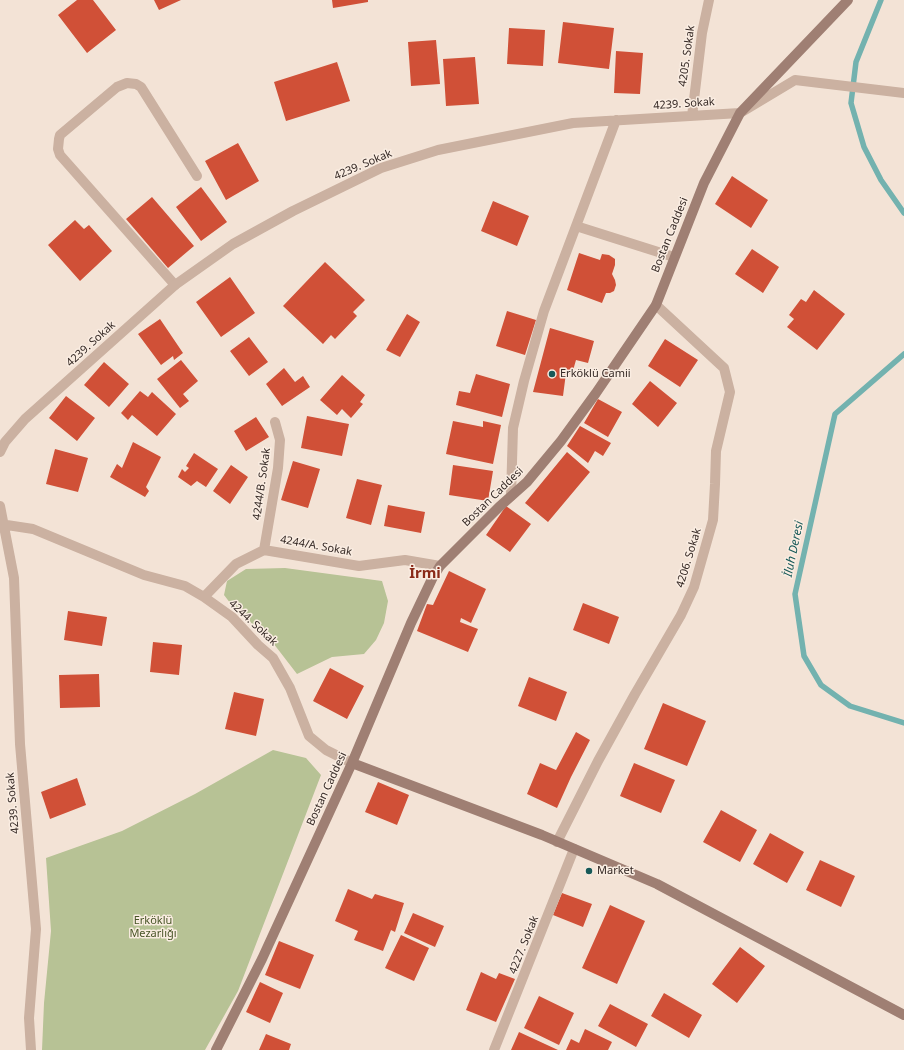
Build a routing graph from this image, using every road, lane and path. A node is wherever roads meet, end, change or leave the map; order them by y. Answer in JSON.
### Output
{"nodes":[{"id":1,"x":709,"y":0,"type":"edge"},
{"id":2,"x":848,"y":0,"type":"edge"},
{"id":3,"x":904,"y":93,"type":"edge"},
{"id":4,"x":740,"y":112,"type":"junction"},
{"id":5,"x":692,"y":116,"type":"junction"},
{"id":6,"x":616,"y":120,"type":"junction"},
{"id":7,"x":197,"y":176,"type":"dead end"},
{"id":8,"x":576,"y":226,"type":"junction"},
{"id":9,"x":674,"y":257,"type":"junction"},
{"id":10,"x":175,"y":285,"type":"junction"},
{"id":11,"x":656,"y":305,"type":"junction"},
{"id":12,"x":275,"y":422,"type":"dead end"},
{"id":13,"x":0,"y":452,"type":"edge"},
{"id":14,"x":512,"y":496,"type":"junction"},
{"id":15,"x":0,"y":506,"type":"edge"},
{"id":16,"x":2,"y":524,"type":"edge"},
{"id":17,"x":264,"y":550,"type":"junction"},
{"id":18,"x":440,"y":566,"type":"junction"},
{"id":19,"x":204,"y":597,"type":"junction"},
{"id":20,"x":352,"y":763,"type":"junction"},
{"id":21,"x":558,"y":842,"type":"junction"},
{"id":22,"x":574,"y":849,"type":"junction"},
{"id":23,"x":904,"y":1015,"type":"edge"},
{"id":24,"x":31,"y":1050,"type":"edge"},
{"id":25,"x":216,"y":1050,"type":"edge"},
{"id":26,"x":494,"y":1050,"type":"edge"}],
"edges":[{"from":1,"to":5,"type":"street","name":"4205. Sokak"},
{"from":2,"to":4,"type":"street","name":"Bostan Caddesi"},
{"from":3,"to":4,"type":"street","name":"4239. Sokak"},
{"from":4,"to":5,"type":"street","name":"4239. Sokak"},
{"from":4,"to":9,"type":"street","name":"Bostan Caddesi"},
{"from":5,"to":6,"type":"street","name":"4239. Sokak"},
{"from":6,"to":8,"type":"street"},
{"from":6,"to":10,"type":"street","name":"4239. Sokak"},
{"from":7,"to":10,"type":"street"},
{"from":8,"to":9,"type":"street"},
{"from":8,"to":14,"type":"street"},
{"from":9,"to":11,"type":"street","name":"Bostan Caddesi"},
{"from":10,"to":13,"type":"street","name":"4239. Sokak"},
{"from":11,"to":14,"type":"street","name":"Bostan Caddesi"},
{"from":11,"to":21,"type":"street","name":"4206. Sokak"},
{"from":12,"to":17,"type":"street","name":"4244/B. Sokak"},
{"from":14,"to":18,"type":"street","name":"Bostan Caddesi"},
{"from":15,"to":16,"type":"street","name":"4239. Sokak"},
{"from":16,"to":19,"type":"street","name":"4244. Sokak"},
{"from":16,"to":24,"type":"street","name":"4239. Sokak"},
{"from":17,"to":18,"type":"street","name":"4244/A. Sokak"},
{"from":17,"to":19,"type":"street","name":"4244/A. Sokak"},
{"from":18,"to":20,"type":"street","name":"Bostan Caddesi"},
{"from":19,"to":20,"type":"street","name":"4244. Sokak"},
{"from":20,"to":21,"type":"street"},
{"from":20,"to":25,"type":"street","name":"Bostan Caddesi"},
{"from":21,"to":22,"type":"street"},
{"from":22,"to":23,"type":"street"},
{"from":22,"to":26,"type":"street","name":"4227. Sokak"}]}
